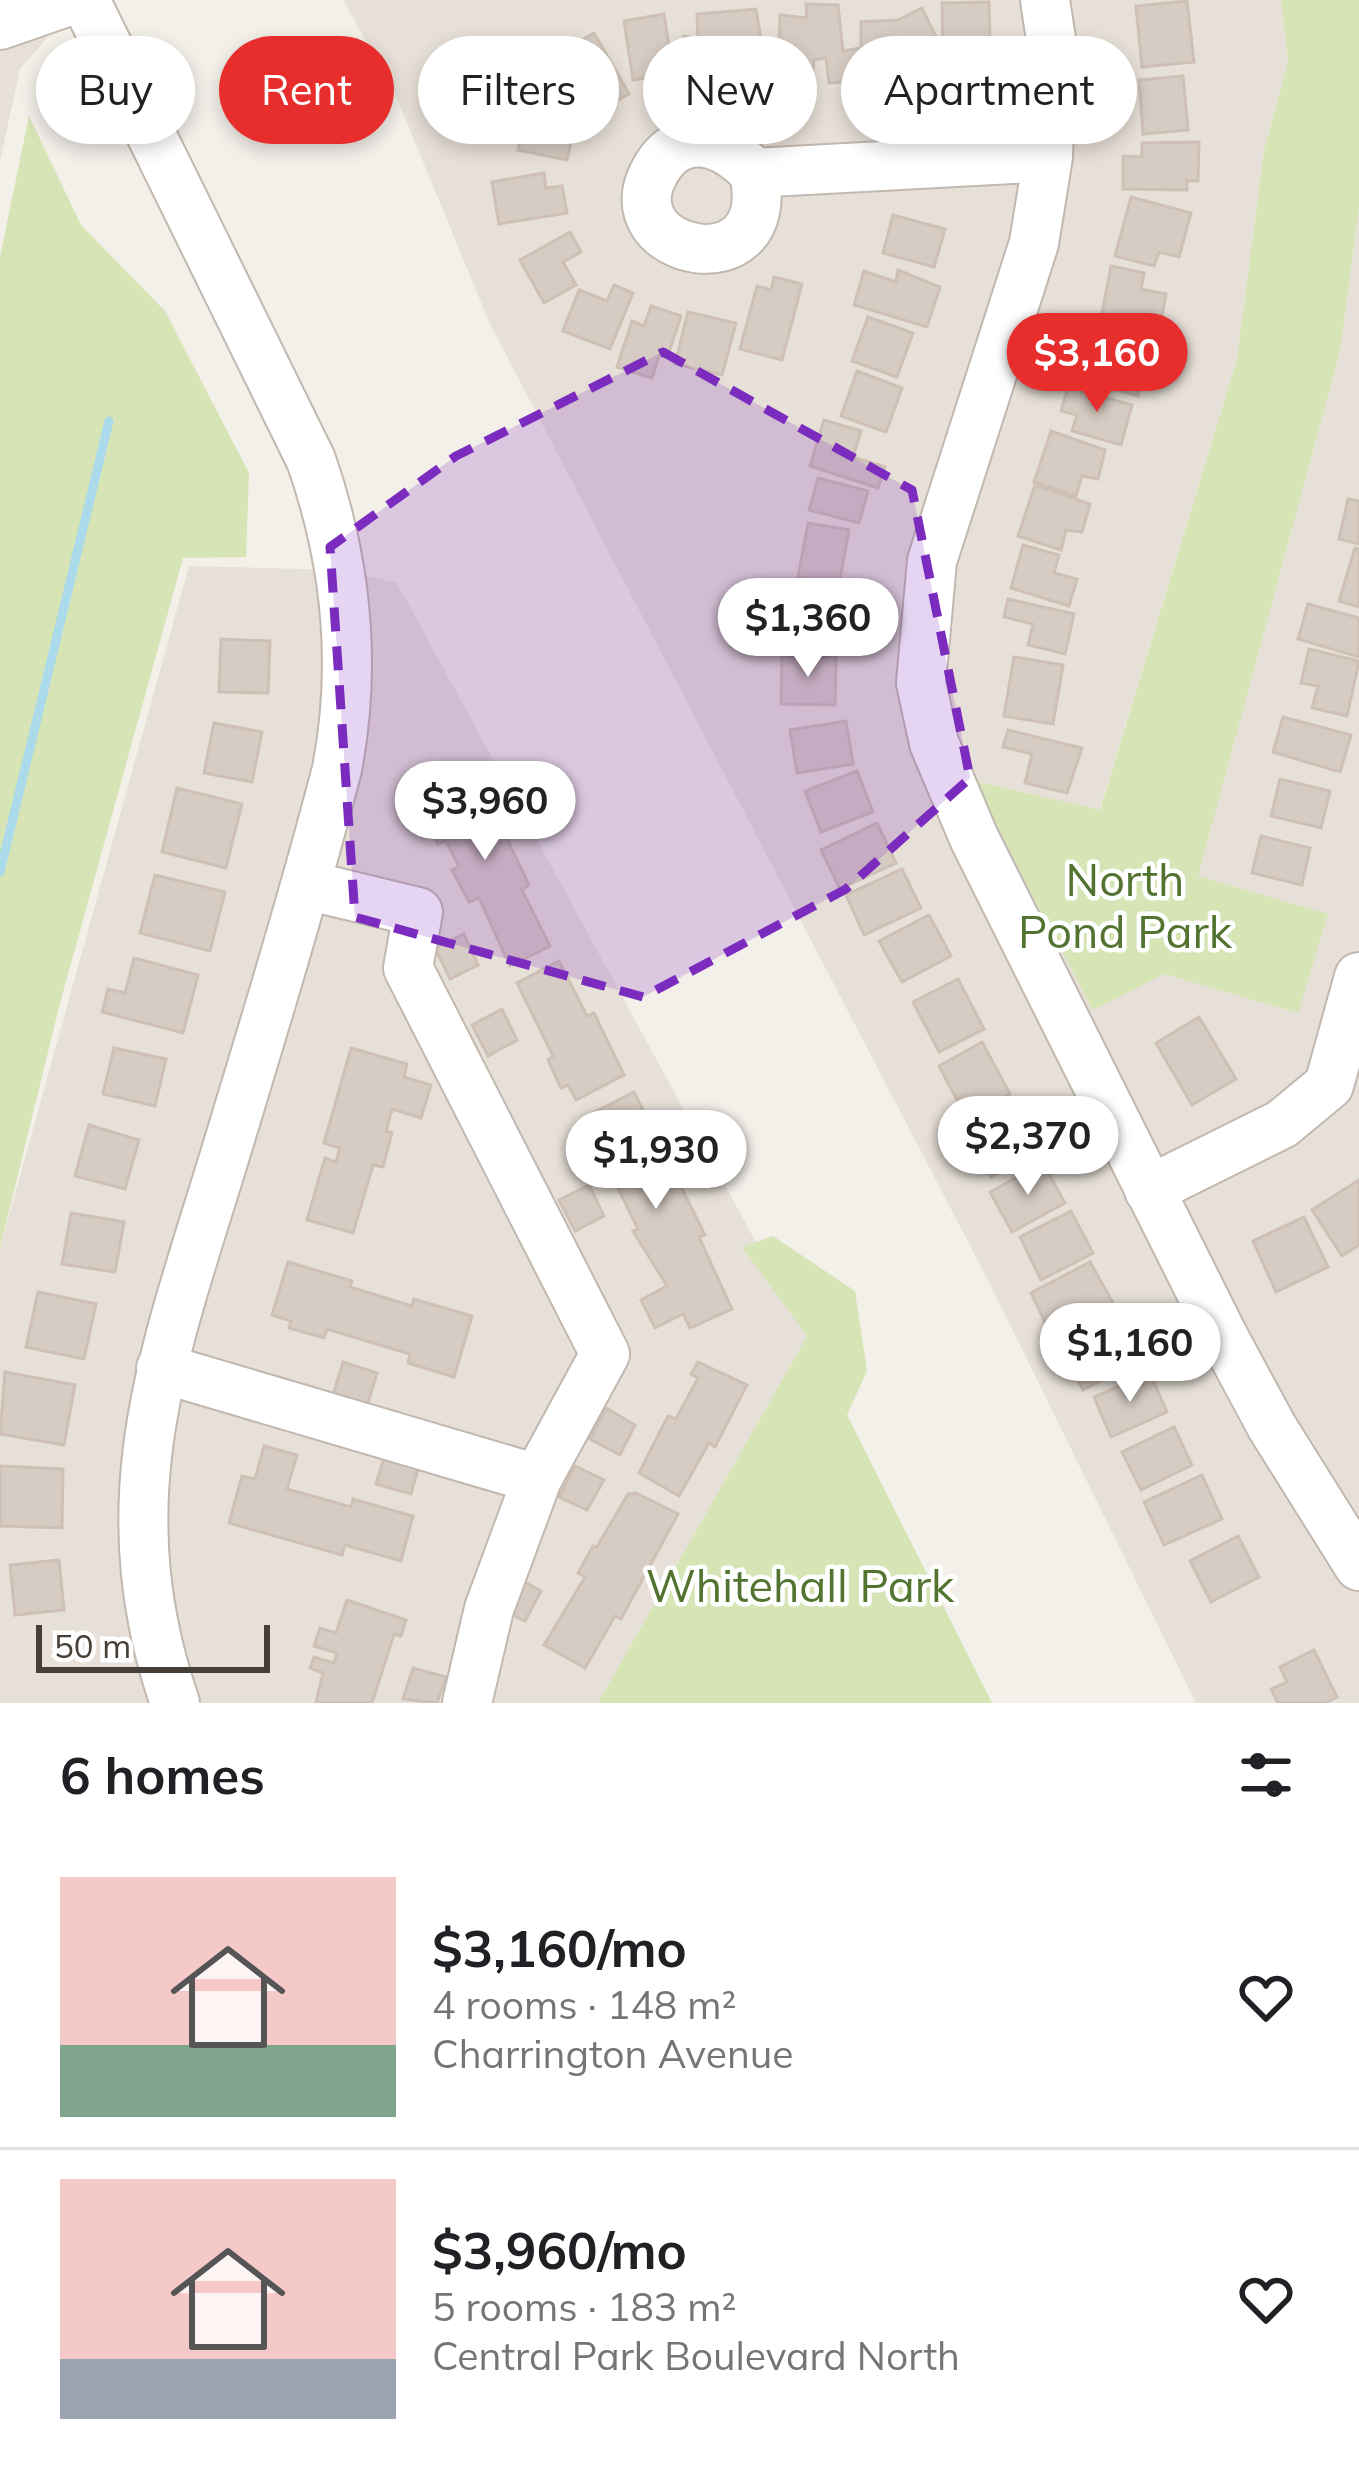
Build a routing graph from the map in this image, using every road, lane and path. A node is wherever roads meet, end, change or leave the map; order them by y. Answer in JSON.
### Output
{"nodes":[{"id":1,"x":72,"y":0,"type":"edge"},
{"id":2,"x":85,"y":0,"type":"edge"},
{"id":3,"x":1045,"y":0,"type":"edge"},
{"id":4,"x":0,"y":25,"type":"edge"},
{"id":5,"x":1048,"y":157,"type":"junction"},
{"id":6,"x":754,"y":173,"type":"dead end"},
{"id":7,"x":306,"y":885,"type":"junction"},
{"id":8,"x":1359,"y":976,"type":"edge"},
{"id":9,"x":1149,"y":1190,"type":"junction"},
{"id":10,"x":161,"y":1368,"type":"junction"},
{"id":11,"x":537,"y":1479,"type":"junction"},
{"id":12,"x":1359,"y":1565,"type":"edge"},
{"id":13,"x":176,"y":1703,"type":"edge"},
{"id":14,"x":467,"y":1703,"type":"edge"}],
"edges":[{"from":1,"to":4,"type":"street"},
{"from":2,"to":7,"type":"street"},
{"from":3,"to":5,"type":"street"},
{"from":5,"to":6,"type":"street"},
{"from":5,"to":9,"type":"street"},
{"from":7,"to":10,"type":"street"},
{"from":7,"to":11,"type":"street"},
{"from":8,"to":9,"type":"street"},
{"from":9,"to":12,"type":"street"},
{"from":10,"to":11,"type":"street"},
{"from":10,"to":13,"type":"street"},
{"from":11,"to":14,"type":"street"}]}
